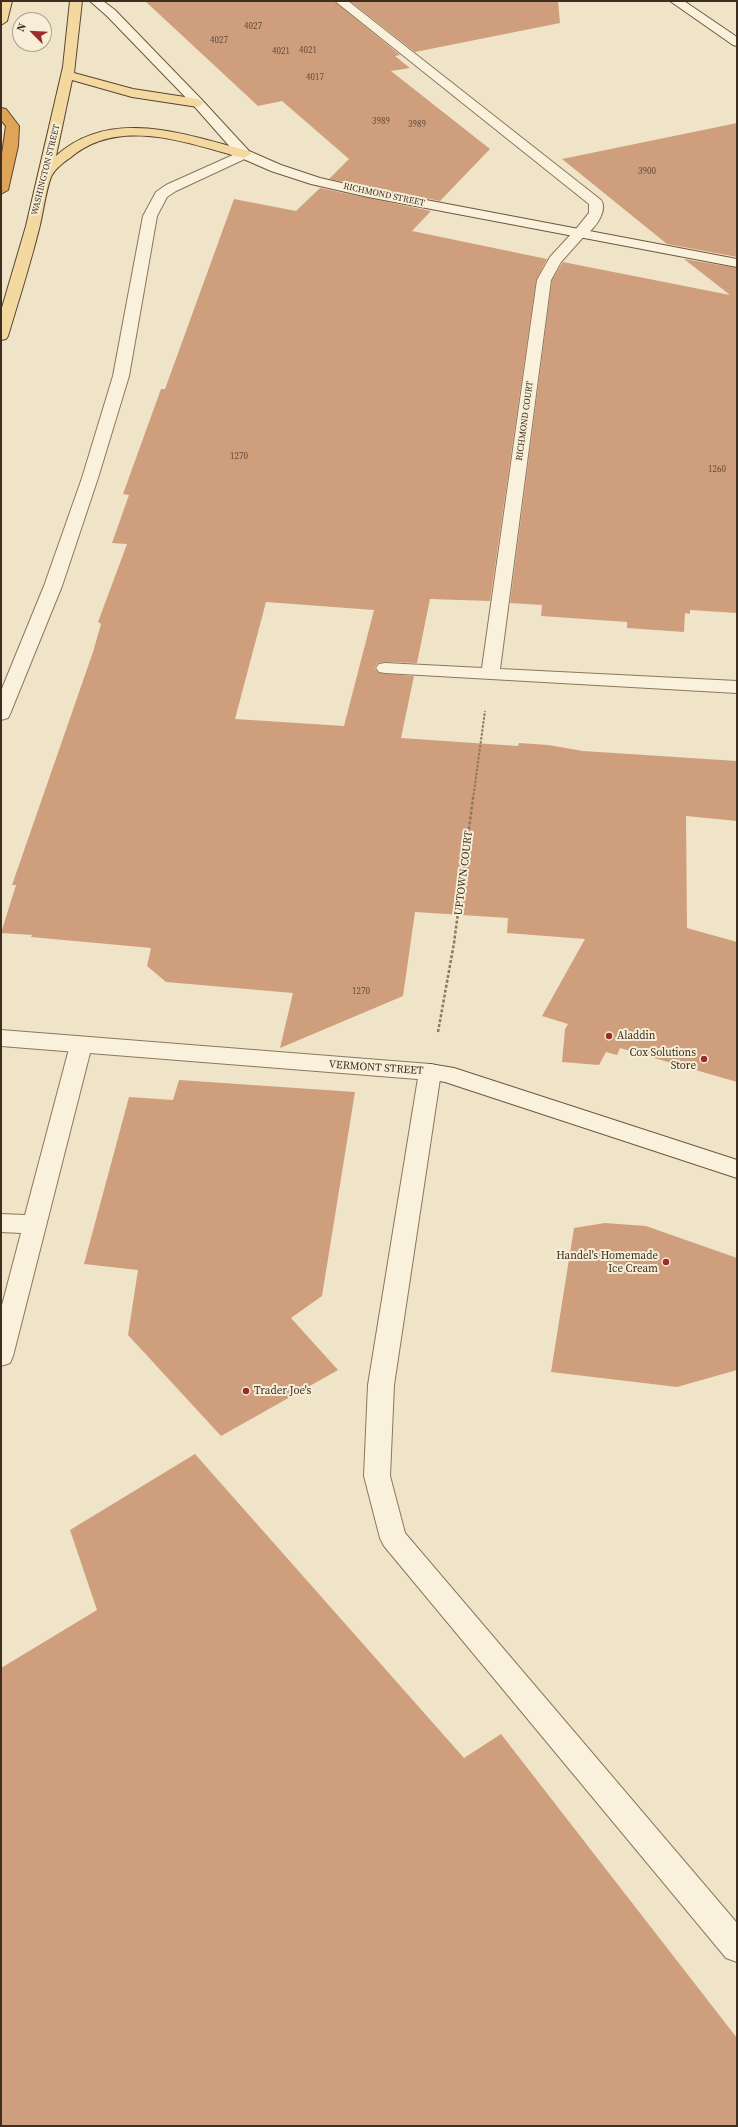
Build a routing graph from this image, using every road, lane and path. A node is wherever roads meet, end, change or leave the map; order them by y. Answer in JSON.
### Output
{"nodes":[{"id":1,"x":6,"y":1,"type":"edge"},
{"id":2,"x":76,"y":1,"type":"edge"},
{"id":3,"x":96,"y":1,"type":"edge"},
{"id":4,"x":341,"y":1,"type":"edge"},
{"id":5,"x":676,"y":1,"type":"edge"},
{"id":6,"x":1,"y":21,"type":"edge"},
{"id":7,"x":737,"y":42,"type":"edge"},
{"id":8,"x":67,"y":75,"type":"junction"},
{"id":9,"x":198,"y":103,"type":"junction"},
{"id":10,"x":1,"y":112,"type":"edge"},
{"id":11,"x":244,"y":154,"type":"junction"},
{"id":12,"x":45,"y":174,"type":"junction"},
{"id":13,"x":1,"y":190,"type":"edge"},
{"id":14,"x":579,"y":234,"type":"junction"},
{"id":15,"x":737,"y":263,"type":"edge"},
{"id":16,"x":1,"y":336,"type":"edge"},
{"id":17,"x":385,"y":668,"type":"dead end"},
{"id":18,"x":490,"y":673,"type":"junction"},
{"id":19,"x":737,"y":687,"type":"edge"},
{"id":20,"x":1,"y":714,"type":"edge"},
{"id":21,"x":1,"y":1038,"type":"edge"},
{"id":22,"x":81,"y":1045,"type":"junction"},
{"id":23,"x":430,"y":1072,"type":"junction"},
{"id":24,"x":737,"y":1169,"type":"edge"},
{"id":25,"x":1,"y":1223,"type":"edge"},
{"id":26,"x":34,"y":1225,"type":"junction"},
{"id":27,"x":1,"y":1356,"type":"edge"},
{"id":28,"x":737,"y":1947,"type":"edge"}],
"edges":[{"from":1,"to":6,"type":"main road"},
{"from":2,"to":8,"type":"main road","name":"WASHINGTON STREET"},
{"from":3,"to":9,"type":"street","name":"RICHMOND STREET"},
{"from":4,"to":14,"type":"street","name":"RICHMOND COURT"},
{"from":5,"to":7,"type":"street"},
{"from":8,"to":9,"type":"main road"},
{"from":8,"to":12,"type":"main road","name":"WASHINGTON STREET"},
{"from":9,"to":11,"type":"street","name":"RICHMOND STREET"},
{"from":10,"to":13,"type":"highway"},
{"from":11,"to":12,"type":"main road"},
{"from":11,"to":14,"type":"street","name":"RICHMOND STREET"},
{"from":11,"to":20,"type":"street"},
{"from":12,"to":16,"type":"main road","name":"WASHINGTON STREET"},
{"from":14,"to":15,"type":"street","name":"RICHMOND STREET"},
{"from":14,"to":18,"type":"street","name":"RICHMOND COURT"},
{"from":17,"to":18,"type":"street"},
{"from":18,"to":19,"type":"street"},
{"from":18,"to":23,"type":"path","name":"UPTOWN COURT"},
{"from":21,"to":22,"type":"street","name":"VERMONT STREET"},
{"from":22,"to":23,"type":"street","name":"VERMONT STREET"},
{"from":22,"to":26,"type":"street"},
{"from":23,"to":24,"type":"street","name":"VERMONT STREET"},
{"from":23,"to":28,"type":"street"},
{"from":25,"to":26,"type":"street"},
{"from":26,"to":27,"type":"street"}]}
